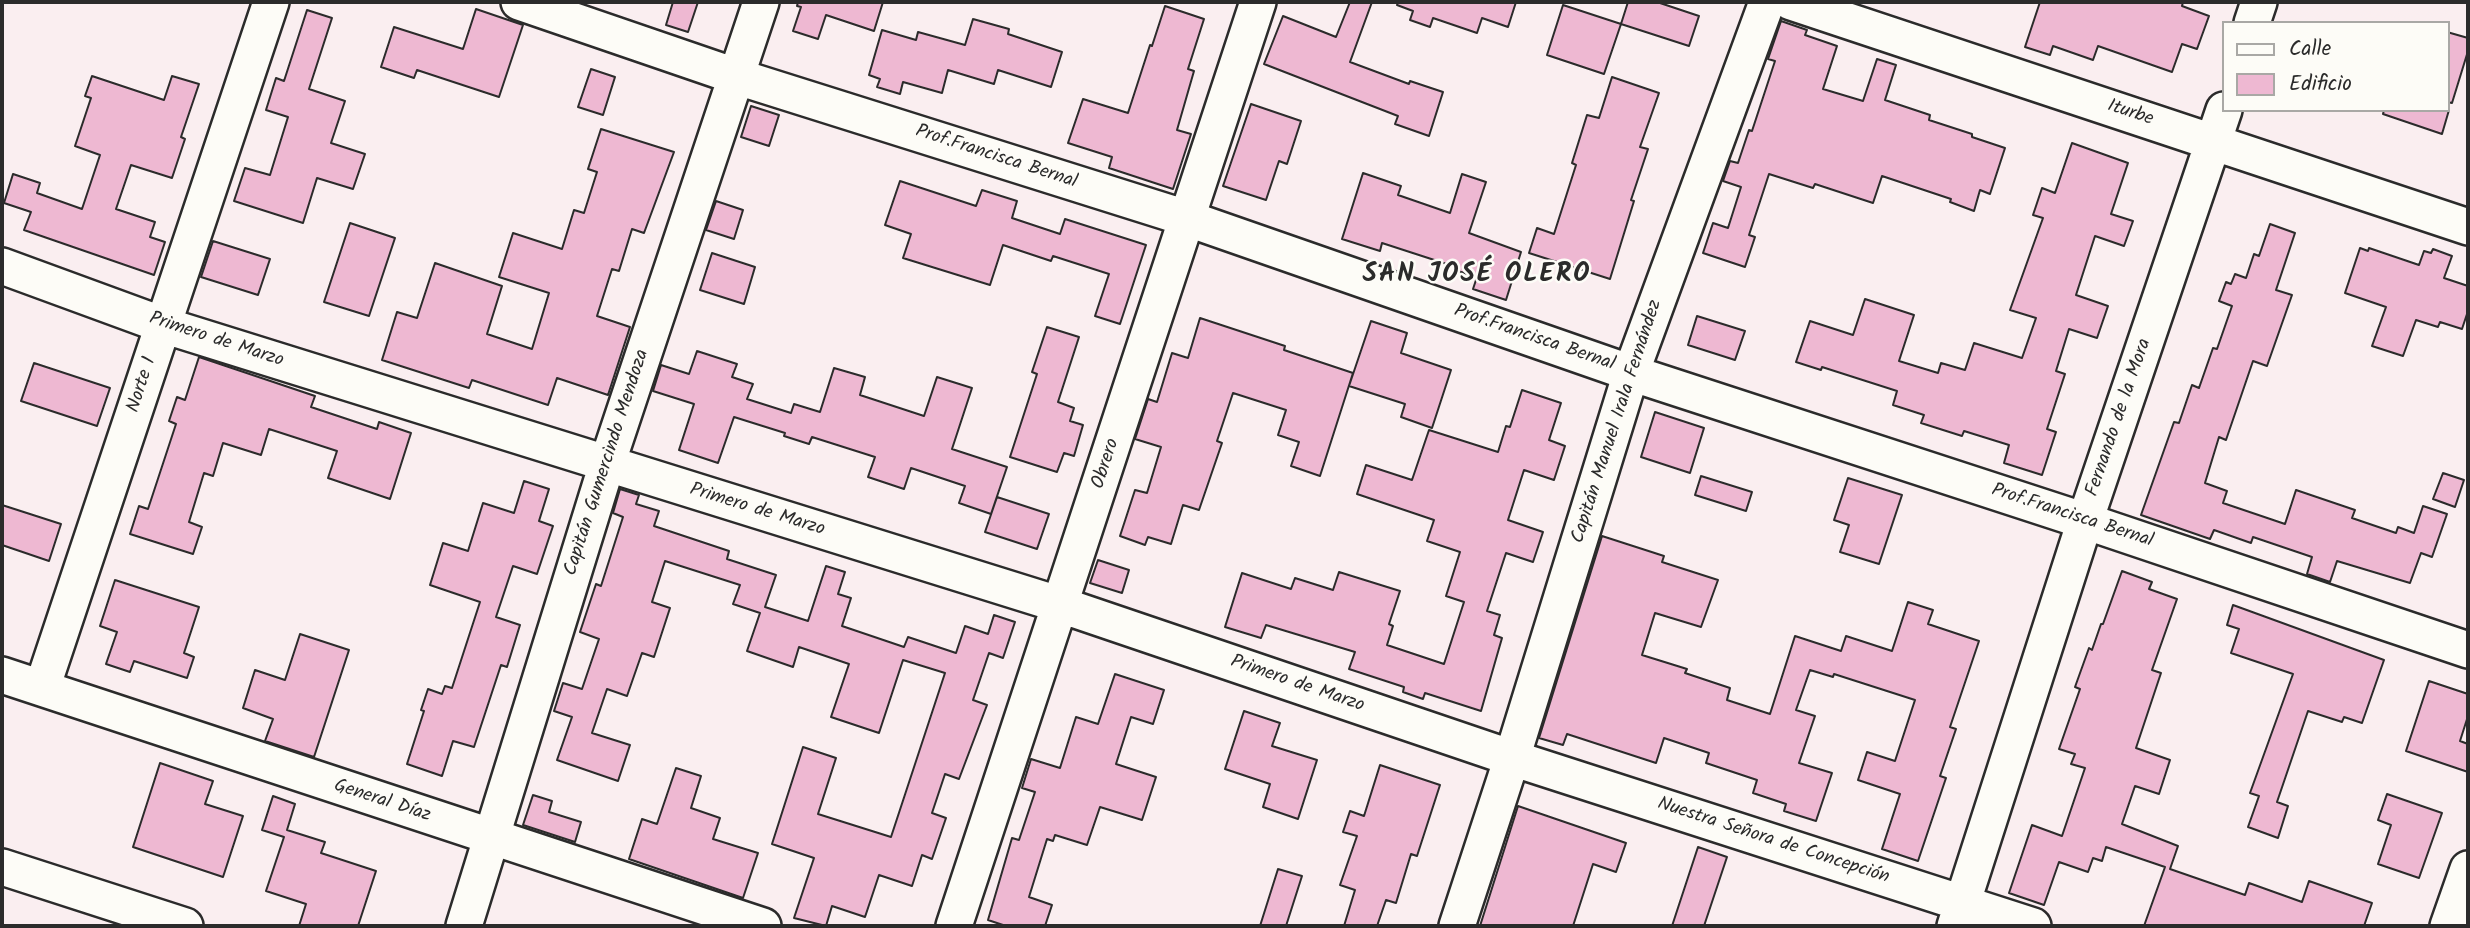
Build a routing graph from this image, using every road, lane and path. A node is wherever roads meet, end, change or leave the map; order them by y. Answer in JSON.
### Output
{"nodes":[{"id":1,"x":271,"y":2,"type":"edge"},
{"id":2,"x":519,"y":2,"type":"edge"},
{"id":3,"x":761,"y":2,"type":"edge"},
{"id":4,"x":1258,"y":2,"type":"edge"},
{"id":5,"x":1767,"y":2,"type":"edge"},
{"id":6,"x":1791,"y":2,"type":"edge"},
{"id":7,"x":2259,"y":2,"type":"edge"},
{"id":8,"x":2253,"y":21,"type":"edge"},
{"id":9,"x":735,"y":76,"type":"junction"},
{"id":10,"x":2218,"y":126,"type":"edge"},
{"id":11,"x":1186,"y":218,"type":"junction"},
{"id":12,"x":2468,"y":227,"type":"edge"},
{"id":13,"x":2,"y":266,"type":"edge"},
{"id":14,"x":163,"y":326,"type":"junction"},
{"id":15,"x":1631,"y":373,"type":"junction"},
{"id":16,"x":607,"y":464,"type":"junction"},
{"id":17,"x":2085,"y":521,"type":"junction"},
{"id":18,"x":1061,"y":605,"type":"junction"},
{"id":19,"x":2468,"y":650,"type":"edge"},
{"id":20,"x":2,"y":676,"type":"edge"},
{"id":21,"x":42,"y":688,"type":"junction"},
{"id":22,"x":1512,"y":758,"type":"junction"},
{"id":23,"x":492,"y":838,"type":"junction"},
{"id":24,"x":2,"y":867,"type":"edge"},
{"id":25,"x":2468,"y":869,"type":"edge"},
{"id":26,"x":1959,"y":915,"type":"edge"},
{"id":27,"x":185,"y":926,"type":"edge"},
{"id":28,"x":464,"y":926,"type":"edge"},
{"id":29,"x":764,"y":926,"type":"edge"},
{"id":30,"x":954,"y":926,"type":"edge"},
{"id":31,"x":1457,"y":926,"type":"edge"},
{"id":32,"x":2033,"y":926,"type":"edge"},
{"id":33,"x":2448,"y":926,"type":"edge"}],
"edges":[{"from":1,"to":14,"type":"street","name":"Norte 1"},
{"from":2,"to":9,"type":"street","name":"Prof.Francisca Bernal"},
{"from":3,"to":9,"type":"street","name":"Capitán Gumercindo Mendoza"},
{"from":4,"to":11,"type":"street","name":"Obrero"},
{"from":5,"to":15,"type":"street","name":"Capitán Manuel Irala Fernández"},
{"from":6,"to":10,"type":"street","name":"Iturbe"},
{"from":7,"to":8,"type":"street"},
{"from":9,"to":11,"type":"street","name":"Prof.Francisca Bernal"},
{"from":9,"to":16,"type":"street","name":"Capitán Gumercindo Mendoza"},
{"from":10,"to":12,"type":"street","name":"Iturbe"},
{"from":10,"to":17,"type":"street","name":"Fernando de la Mora"},
{"from":11,"to":15,"type":"street","name":"Prof.Francisca Bernal"},
{"from":11,"to":18,"type":"street","name":"Obrero"},
{"from":13,"to":14,"type":"street","name":"Primero de Marzo"},
{"from":14,"to":16,"type":"street","name":"Primero de Marzo"},
{"from":14,"to":21,"type":"street","name":"Norte 1"},
{"from":15,"to":17,"type":"street","name":"Prof.Francisca Bernal"},
{"from":15,"to":22,"type":"street","name":"Capitán Manuel Irala Fernández"},
{"from":16,"to":18,"type":"street","name":"Primero de Marzo"},
{"from":16,"to":23,"type":"street","name":"Capitán Gumercindo Mendoza"},
{"from":17,"to":19,"type":"street","name":"Prof.Francisca Bernal"},
{"from":17,"to":26,"type":"street","name":"Fernando de la Mora"},
{"from":18,"to":22,"type":"street","name":"Primero de Marzo"},
{"from":18,"to":30,"type":"street","name":"Obrero"},
{"from":20,"to":21,"type":"street","name":"General Díaz"},
{"from":21,"to":23,"type":"street","name":"General Díaz"},
{"from":22,"to":26,"type":"street","name":"Nuestra Señora de Concepción"},
{"from":22,"to":31,"type":"street","name":"Capitán Manuel Irala Fernández"},
{"from":23,"to":28,"type":"street","name":"Capitán Gumercindo Mendoza"},
{"from":23,"to":29,"type":"street","name":"General Díaz"},
{"from":24,"to":27,"type":"street"},
{"from":25,"to":33,"type":"street"},
{"from":26,"to":32,"type":"street","name":"Nuestra Señora de Concepción"}]}
